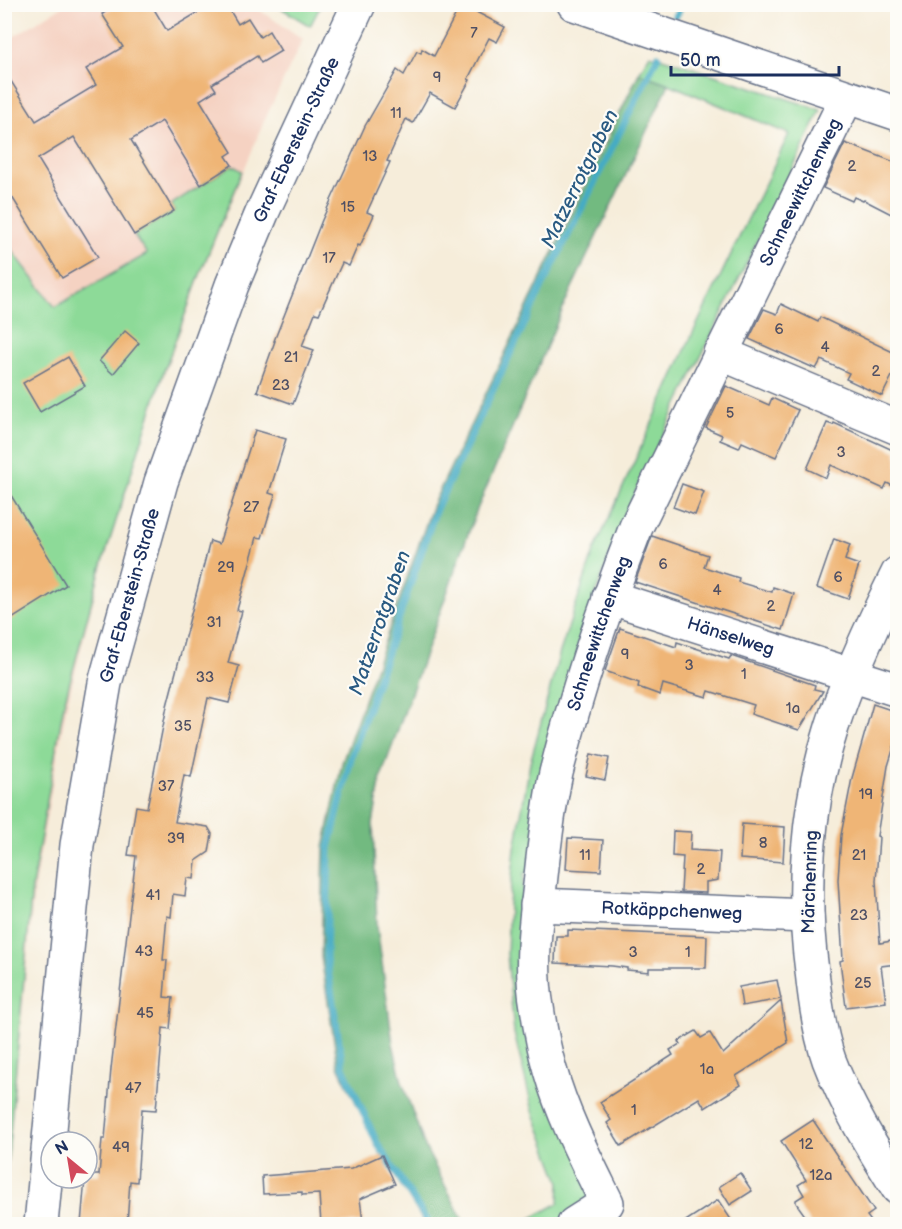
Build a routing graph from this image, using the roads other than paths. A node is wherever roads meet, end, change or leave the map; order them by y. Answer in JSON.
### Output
{"nodes":[{"id":1,"x":359,"y":4,"type":"edge"},
{"id":2,"x":574,"y":4,"type":"edge"},
{"id":3,"x":846,"y":99,"type":"junction"},
{"id":4,"x":897,"y":114,"type":"edge"},
{"id":5,"x":720,"y":353,"type":"junction"},
{"id":6,"x":897,"y":428,"type":"edge"},
{"id":7,"x":897,"y":573,"type":"edge"},
{"id":8,"x":609,"y":597,"type":"junction"},
{"id":9,"x":851,"y":675,"type":"junction"},
{"id":10,"x":897,"y":690,"type":"edge"},
{"id":11,"x":537,"y":905,"type":"junction"},
{"id":12,"x":807,"y":916,"type":"junction"},
{"id":13,"x":897,"y":1188,"type":"edge"},
{"id":14,"x":41,"y":1224,"type":"edge"},
{"id":15,"x":574,"y":1224,"type":"edge"}],
"edges":[{"from":1,"to":14,"type":"street","name":"Graf-Eberstein-Straße"},
{"from":2,"to":3,"type":"street"},
{"from":3,"to":4,"type":"street"},
{"from":3,"to":5,"type":"street","name":"Schneewittchenweg"},
{"from":5,"to":6,"type":"street"},
{"from":5,"to":8,"type":"street","name":"Schneewittchenweg"},
{"from":7,"to":9,"type":"street","name":"Märchenring"},
{"from":8,"to":9,"type":"street","name":"Hänselweg"},
{"from":8,"to":11,"type":"street","name":"Schneewittchenweg"},
{"from":9,"to":10,"type":"street","name":"Hänselweg"},
{"from":9,"to":12,"type":"street","name":"Märchenring"},
{"from":11,"to":12,"type":"street","name":"Rotkäppchenweg"},
{"from":11,"to":15,"type":"street","name":"Schneewittchenweg"},
{"from":12,"to":13,"type":"street","name":"Märchenring"}]}
